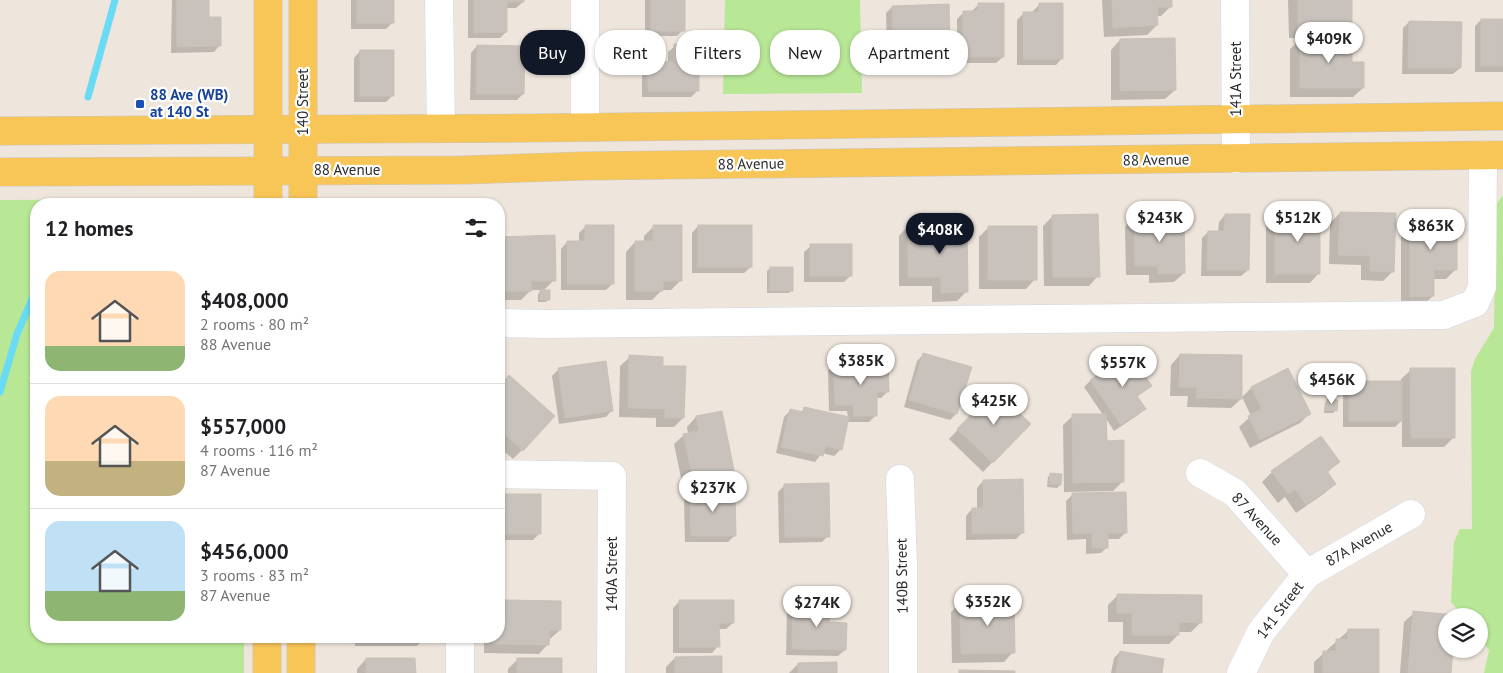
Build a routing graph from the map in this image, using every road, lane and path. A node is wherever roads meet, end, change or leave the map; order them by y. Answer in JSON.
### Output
{"nodes":[{"id":1,"x":268,"y":0,"type":"edge"},
{"id":2,"x":303,"y":0,"type":"edge"},
{"id":3,"x":439,"y":0,"type":"edge"},
{"id":4,"x":585,"y":0,"type":"edge"},
{"id":5,"x":1235,"y":0,"type":"edge"},
{"id":6,"x":1503,"y":116,"type":"edge"},
{"id":7,"x":1236,"y":119,"type":"junction"},
{"id":8,"x":584,"y":127,"type":"junction"},
{"id":9,"x":441,"y":128,"type":"junction"},
{"id":10,"x":268,"y":129,"type":"junction"},
{"id":11,"x":303,"y":129,"type":"junction"},
{"id":12,"x":0,"y":131,"type":"edge"},
{"id":13,"x":1493,"y":155,"type":"edge"},
{"id":14,"x":1236,"y":159,"type":"junction"},
{"id":15,"x":268,"y":170,"type":"junction"},
{"id":16,"x":303,"y":170,"type":"junction"},
{"id":17,"x":0,"y":172,"type":"edge"},
{"id":18,"x":268,"y":198,"type":"edge"},
{"id":19,"x":303,"y":198,"type":"edge"},
{"id":20,"x":505,"y":323,"type":"edge"},
{"id":21,"x":1200,"y":473,"type":"dead end"},
{"id":22,"x":505,"y":474,"type":"edge"},
{"id":23,"x":900,"y":479,"type":"dead end"},
{"id":24,"x":1411,"y":514,"type":"dead end"},
{"id":25,"x":1307,"y":574,"type":"junction"},
{"id":26,"x":266,"y":643,"type":"edge"},
{"id":27,"x":301,"y":643,"type":"edge"},
{"id":28,"x":460,"y":643,"type":"edge"},
{"id":29,"x":266,"y":673,"type":"edge"},
{"id":30,"x":301,"y":673,"type":"edge"},
{"id":31,"x":460,"y":673,"type":"edge"},
{"id":32,"x":611,"y":673,"type":"edge"},
{"id":33,"x":903,"y":673,"type":"edge"},
{"id":34,"x":1241,"y":673,"type":"edge"}],
"edges":[{"from":1,"to":10,"type":"main road"},
{"from":2,"to":11,"type":"main road","name":"140 Street"},
{"from":3,"to":9,"type":"street"},
{"from":4,"to":8,"type":"street"},
{"from":5,"to":7,"type":"street","name":"141A Street"},
{"from":6,"to":7,"type":"main road"},
{"from":7,"to":8,"type":"main road"},
{"from":7,"to":14,"type":"street","name":"141A Street"},
{"from":8,"to":9,"type":"main road"},
{"from":9,"to":11,"type":"main road"},
{"from":10,"to":11,"type":"main road"},
{"from":10,"to":12,"type":"main road"},
{"from":10,"to":15,"type":"main road"},
{"from":11,"to":16,"type":"main road","name":"140 Street"},
{"from":13,"to":14,"type":"main road","name":"88 Avenue"},
{"from":13,"to":20,"type":"street"},
{"from":14,"to":16,"type":"main road","name":"88 Avenue"},
{"from":15,"to":16,"type":"main road","name":"88 Avenue"},
{"from":15,"to":17,"type":"main road","name":"88 Avenue"},
{"from":15,"to":18,"type":"main road"},
{"from":16,"to":19,"type":"main road","name":"140 Street"},
{"from":21,"to":25,"type":"street","name":"87 Avenue"},
{"from":22,"to":32,"type":"street","name":"140A Street"},
{"from":23,"to":33,"type":"street","name":"140B Street"},
{"from":24,"to":25,"type":"street","name":"87A Avenue"},
{"from":25,"to":34,"type":"street","name":"141 Street"},
{"from":26,"to":29,"type":"main road"},
{"from":27,"to":30,"type":"main road"},
{"from":28,"to":31,"type":"street"}]}
